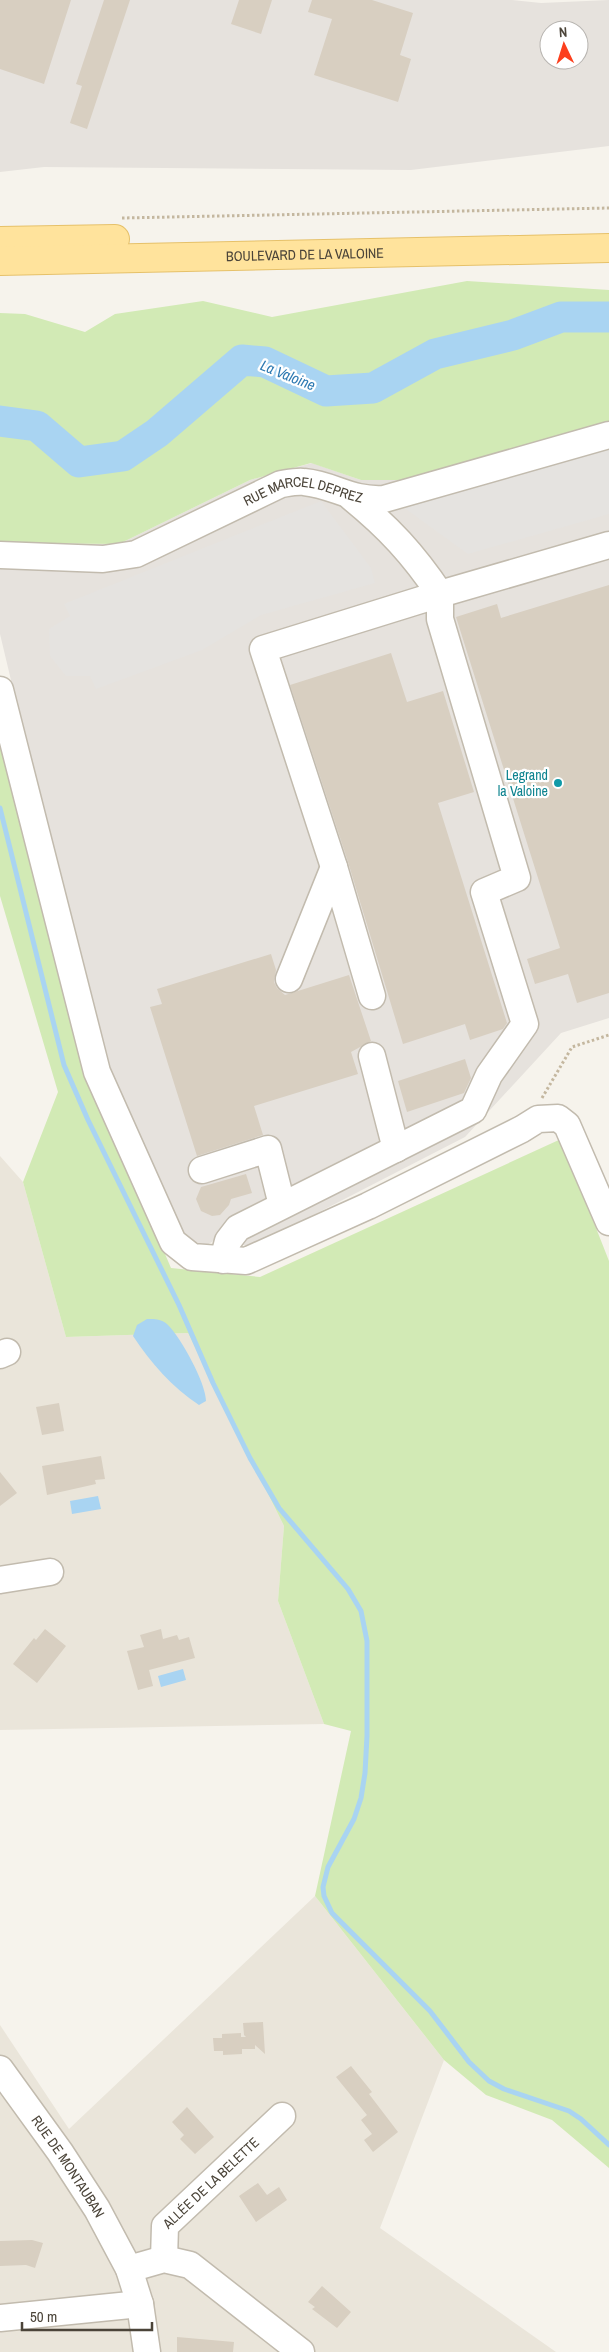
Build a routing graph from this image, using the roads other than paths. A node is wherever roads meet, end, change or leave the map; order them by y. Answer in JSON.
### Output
{"nodes":[{"id":1,"x":609,"y":230,"type":"edge"},
{"id":2,"x":0,"y":242,"type":"edge"},
{"id":3,"x":609,"y":248,"type":"edge"},
{"id":4,"x":0,"y":261,"type":"edge"},
{"id":5,"x":609,"y":435,"type":"edge"},
{"id":6,"x":351,"y":497,"type":"junction"},
{"id":7,"x":609,"y":545,"type":"edge"},
{"id":8,"x":0,"y":555,"type":"edge"},
{"id":9,"x":440,"y":594,"type":"junction"},
{"id":10,"x":0,"y":690,"type":"edge"},
{"id":11,"x":334,"y":867,"type":"junction"},
{"id":12,"x":288,"y":979,"type":"dead end"},
{"id":13,"x":372,"y":996,"type":"dead end"},
{"id":14,"x":372,"y":1056,"type":"dead end"},
{"id":15,"x":396,"y":1149,"type":"junction"},
{"id":16,"x":202,"y":1170,"type":"dead end"},
{"id":17,"x":282,"y":1205,"type":"junction"},
{"id":18,"x":609,"y":1222,"type":"edge"},
{"id":19,"x":223,"y":1260,"type":"junction"},
{"id":20,"x":50,"y":1572,"type":"dead end"},
{"id":21,"x":0,"y":1580,"type":"edge"},
{"id":22,"x":0,"y":2069,"type":"edge"},
{"id":23,"x":282,"y":2116,"type":"dead end"},
{"id":24,"x":164,"y":2259,"type":"junction"},
{"id":25,"x":128,"y":2269,"type":"junction"},
{"id":26,"x":140,"y":2304,"type":"junction"},
{"id":27,"x":0,"y":2318,"type":"edge"},
{"id":28,"x":147,"y":2352,"type":"edge"},
{"id":29,"x":301,"y":2352,"type":"edge"}],
"edges":[{"from":1,"to":2,"type":"main road","name":"BOULEVARD DE LA VALOINE"},
{"from":3,"to":4,"type":"main road","name":"BOULEVARD DE LA VALOINE"},
{"from":5,"to":6,"type":"street","name":"RUE MARCEL DEPREZ"},
{"from":6,"to":8,"type":"street","name":"RUE MARCEL DEPREZ"},
{"from":6,"to":9,"type":"street"},
{"from":7,"to":9,"type":"street"},
{"from":9,"to":11,"type":"street"},
{"from":9,"to":15,"type":"street"},
{"from":10,"to":19,"type":"street"},
{"from":11,"to":12,"type":"street"},
{"from":11,"to":13,"type":"street"},
{"from":14,"to":15,"type":"street"},
{"from":15,"to":17,"type":"street"},
{"from":16,"to":17,"type":"street"},
{"from":17,"to":19,"type":"street"},
{"from":18,"to":19,"type":"street"},
{"from":20,"to":21,"type":"street"},
{"from":22,"to":25,"type":"street","name":"RUE DE MONTAUBAN"},
{"from":23,"to":24,"type":"street","name":"ALLÉE DE LA BELETTE"},
{"from":24,"to":25,"type":"street"},
{"from":24,"to":29,"type":"street"},
{"from":25,"to":26,"type":"street","name":"RUE DE MONTAUBAN"},
{"from":26,"to":27,"type":"street"},
{"from":26,"to":28,"type":"street","name":"RUE DE MONTAUBAN"}]}
